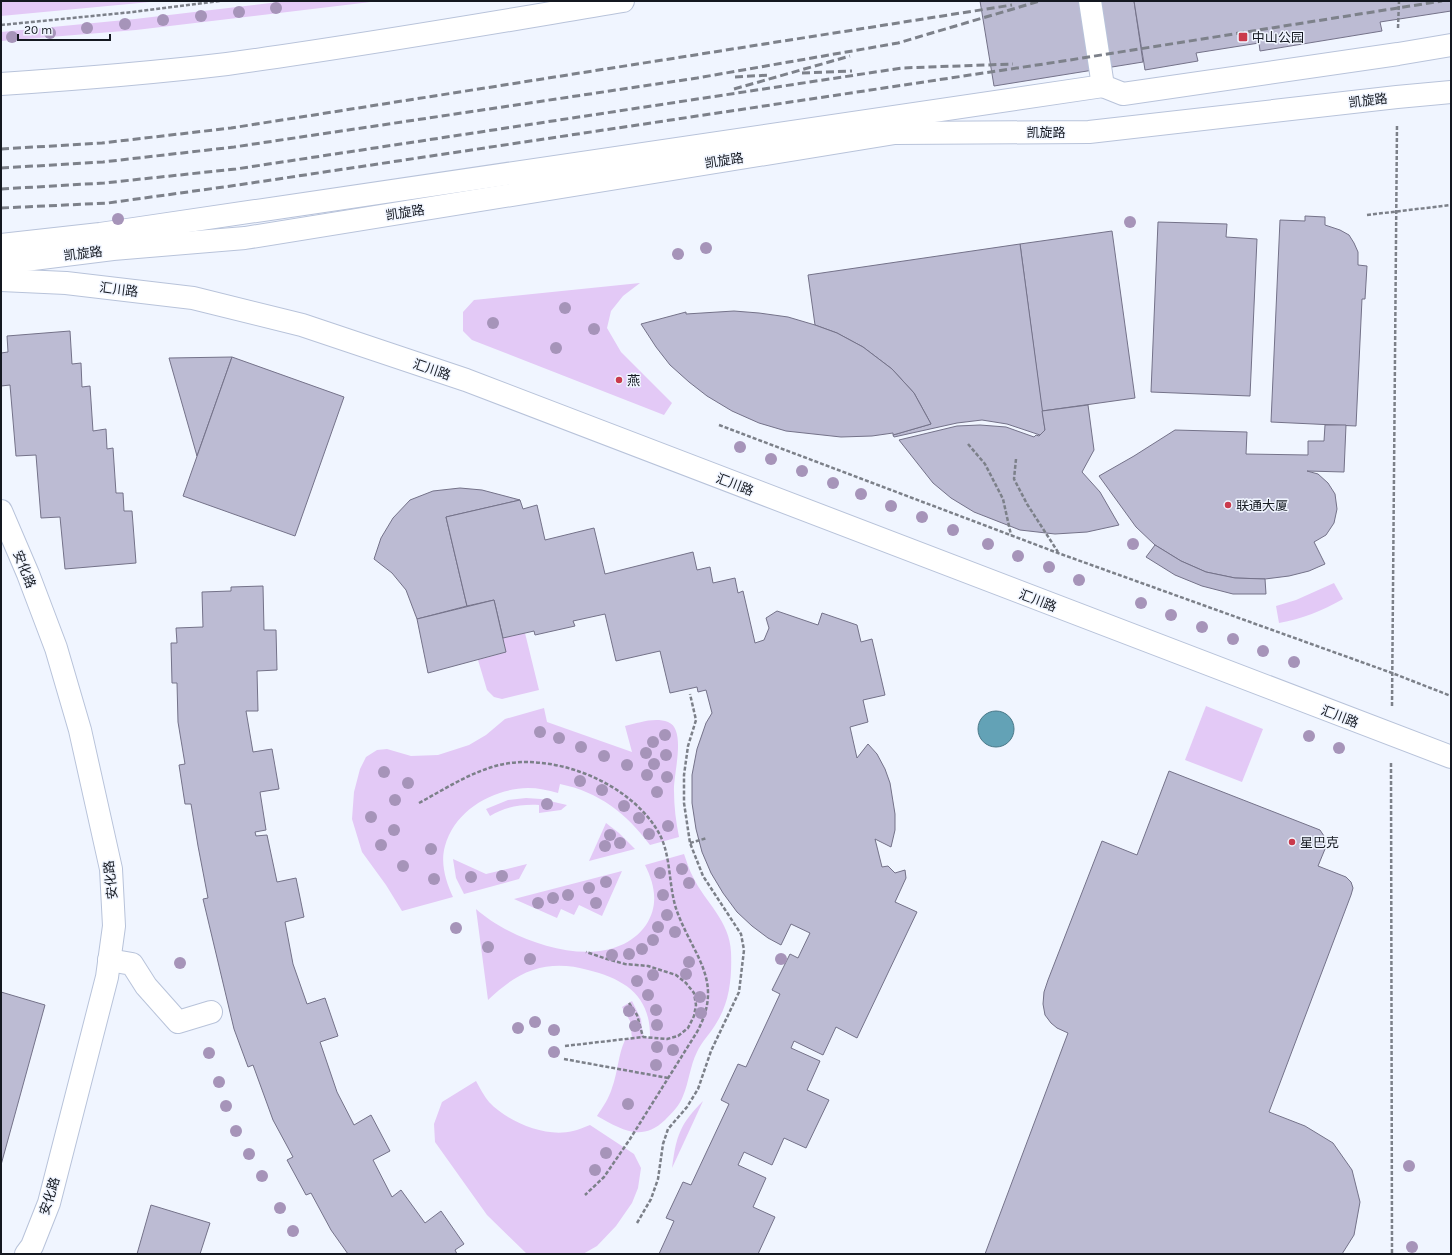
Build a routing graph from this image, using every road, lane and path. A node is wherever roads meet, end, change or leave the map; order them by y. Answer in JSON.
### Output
{"nodes":[{"id":1,"x":220,"y":1,"type":"edge"},
{"id":2,"x":623,"y":1,"type":"edge"},
{"id":3,"x":1090,"y":1,"type":"edge"},
{"id":4,"x":1399,"y":1,"type":"edge"},
{"id":5,"x":1,"y":25,"type":"edge"},
{"id":6,"x":1451,"y":45,"type":"edge"},
{"id":7,"x":1398,"y":54,"type":"junction"},
{"id":8,"x":1,"y":84,"type":"edge"},
{"id":9,"x":1103,"y":86,"type":"junction"},
{"id":10,"x":1451,"y":92,"type":"edge"},
{"id":11,"x":1397,"y":97,"type":"junction"},
{"id":12,"x":1451,"y":205,"type":"edge"},
{"id":13,"x":1396,"y":212,"type":"junction"},
{"id":14,"x":1368,"y":214,"type":"dead end"},
{"id":15,"x":1,"y":245,"type":"edge"},
{"id":16,"x":1,"y":263,"type":"edge"},
{"id":17,"x":1,"y":280,"type":"edge"},
{"id":18,"x":719,"y":424,"type":"dead end"},
{"id":19,"x":968,"y":444,"type":"dead end"},
{"id":20,"x":1016,"y":459,"type":"dead end"},
{"id":21,"x":1,"y":511,"type":"edge"},
{"id":22,"x":1011,"y":535,"type":"junction"},
{"id":23,"x":1058,"y":553,"type":"junction"},
{"id":24,"x":1392,"y":673,"type":"junction"},
{"id":25,"x":690,"y":694,"type":"dead end"},
{"id":26,"x":1451,"y":696,"type":"edge"},
{"id":27,"x":1391,"y":735,"type":"junction"},
{"id":28,"x":1451,"y":758,"type":"edge"},
{"id":29,"x":420,"y":803,"type":"dead end"},
{"id":30,"x":707,"y":838,"type":"dead end"},
{"id":31,"x":690,"y":843,"type":"junction"},
{"id":32,"x":586,"y":952,"type":"dead end"},
{"id":33,"x":109,"y":960,"type":"junction"},
{"id":34,"x":629,"y":1003,"type":"dead end"},
{"id":35,"x":211,"y":1012,"type":"dead end"},
{"id":36,"x":643,"y":1037,"type":"junction"},
{"id":37,"x":565,"y":1046,"type":"dead end"},
{"id":38,"x":564,"y":1059,"type":"dead end"},
{"id":39,"x":668,"y":1078,"type":"junction"},
{"id":40,"x":585,"y":1195,"type":"dead end"},
{"id":41,"x":637,"y":1223,"type":"dead end"},
{"id":42,"x":26,"y":1254,"type":"edge"},
{"id":43,"x":1392,"y":1254,"type":"edge"}],
"edges":[{"from":1,"to":5,"type":"path"},
{"from":2,"to":8,"type":"street"},
{"from":3,"to":9,"type":"street"},
{"from":4,"to":7,"type":"path"},
{"from":6,"to":7,"type":"street"},
{"from":7,"to":9,"type":"street"},
{"from":9,"to":15,"type":"street"},
{"from":10,"to":11,"type":"street","name":"凯旋路"},
{"from":11,"to":13,"type":"path"},
{"from":11,"to":16,"type":"street","name":"凯旋路"},
{"from":12,"to":13,"type":"path"},
{"from":13,"to":14,"type":"path"},
{"from":13,"to":24,"type":"path"},
{"from":17,"to":27,"type":"street","name":"汇川路"},
{"from":18,"to":22,"type":"path"},
{"from":19,"to":22,"type":"path"},
{"from":20,"to":23,"type":"path"},
{"from":21,"to":33,"type":"street","name":"安化路"},
{"from":22,"to":23,"type":"path"},
{"from":23,"to":24,"type":"path"},
{"from":24,"to":26,"type":"path"},
{"from":24,"to":27,"type":"path"},
{"from":25,"to":31,"type":"path"},
{"from":27,"to":28,"type":"street","name":"汇川路"},
{"from":27,"to":43,"type":"path"},
{"from":29,"to":39,"type":"path"},
{"from":30,"to":31,"type":"path"},
{"from":31,"to":41,"type":"path"},
{"from":32,"to":36,"type":"path"},
{"from":33,"to":35,"type":"street"},
{"from":33,"to":42,"type":"street","name":"安化路"},
{"from":34,"to":36,"type":"path"},
{"from":36,"to":37,"type":"path"},
{"from":38,"to":39,"type":"path"},
{"from":39,"to":40,"type":"path"}]}
